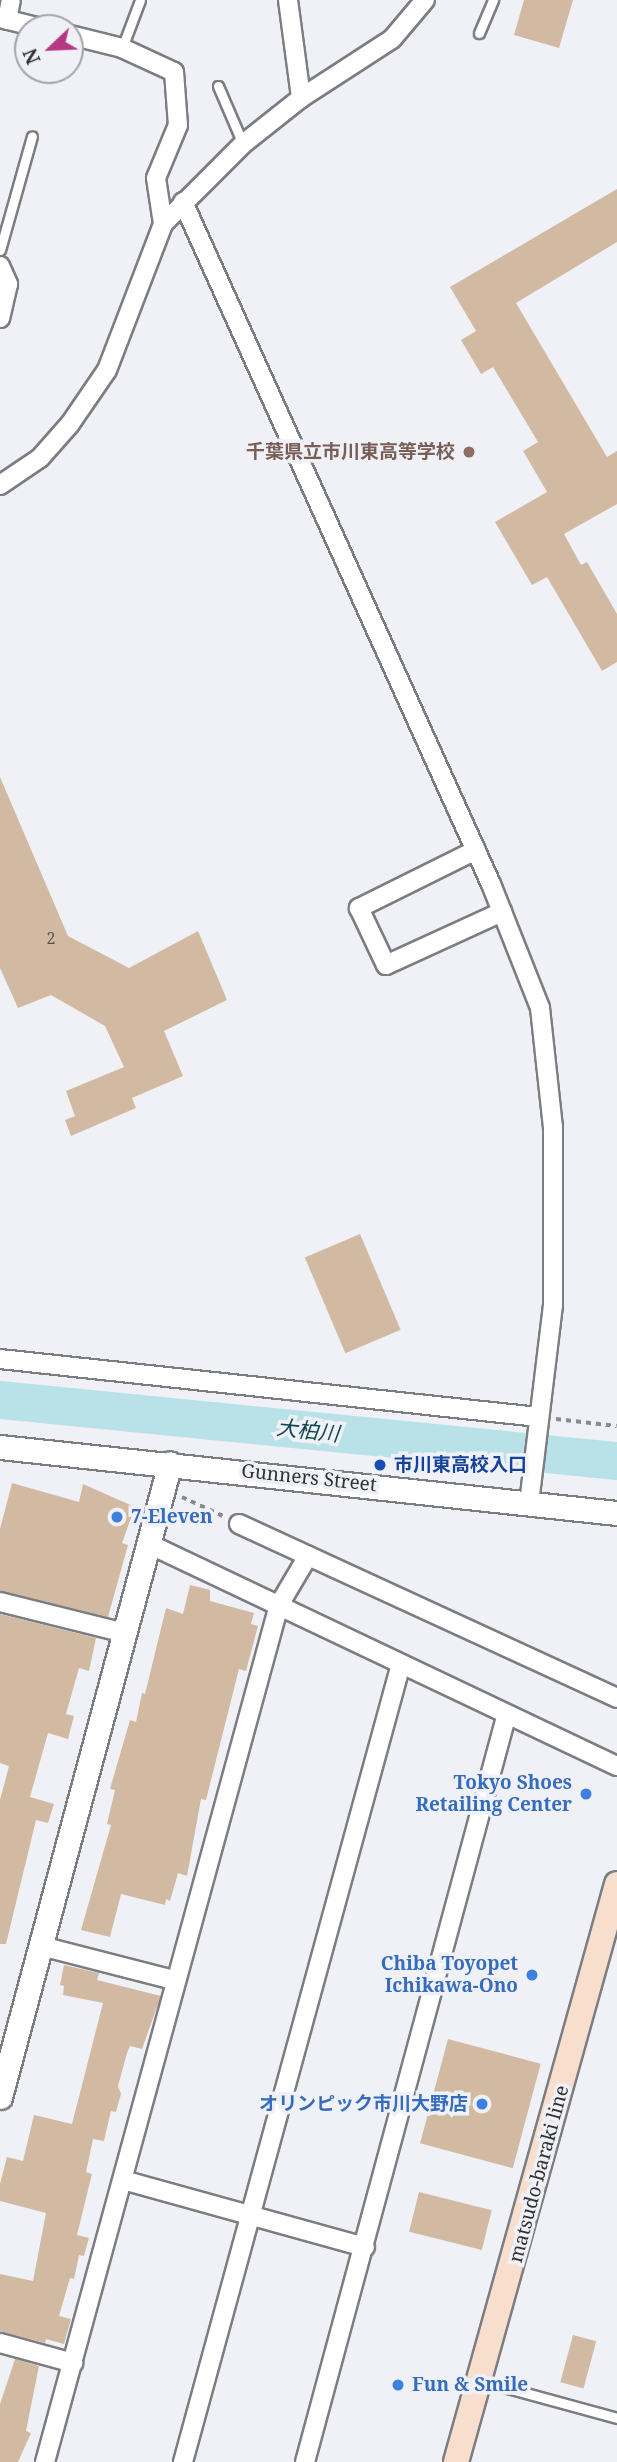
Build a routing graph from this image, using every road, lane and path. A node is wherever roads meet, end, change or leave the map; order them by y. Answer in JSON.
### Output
{"nodes":[{"id":1,"x":11,"y":0,"type":"edge"},
{"id":2,"x":140,"y":0,"type":"edge"},
{"id":3,"x":288,"y":0,"type":"edge"},
{"id":4,"x":425,"y":0,"type":"edge"},
{"id":5,"x":493,"y":0,"type":"edge"},
{"id":6,"x":3,"y":19,"type":"edge"},
{"id":7,"x":479,"y":33,"type":"dead end"},
{"id":8,"x":84,"y":38,"type":"edge"},
{"id":9,"x":122,"y":48,"type":"junction"},
{"id":10,"x":218,"y":86,"type":"dead end"},
{"id":11,"x":301,"y":99,"type":"junction"},
{"id":12,"x":32,"y":136,"type":"dead end"},
{"id":13,"x":243,"y":144,"type":"junction"},
{"id":14,"x":183,"y":202,"type":"junction"},
{"id":15,"x":163,"y":224,"type":"junction"},
{"id":16,"x":0,"y":250,"type":"edge"},
{"id":17,"x":0,"y":266,"type":"edge"},
{"id":18,"x":0,"y":318,"type":"edge"},
{"id":19,"x":0,"y":485,"type":"edge"},
{"id":20,"x":475,"y":850,"type":"junction"},
{"id":21,"x":502,"y":912,"type":"junction"},
{"id":22,"x":0,"y":1359,"type":"edge"},
{"id":23,"x":538,"y":1417,"type":"junction"},
{"id":24,"x":617,"y":1426,"type":"edge"},
{"id":25,"x":0,"y":1447,"type":"edge"},
{"id":26,"x":170,"y":1464,"type":"junction"},
{"id":27,"x":164,"y":1489,"type":"junction"},
{"id":28,"x":529,"y":1502,"type":"junction"},
{"id":29,"x":617,"y":1513,"type":"edge"},
{"id":30,"x":239,"y":1524,"type":"joint"},
{"id":31,"x":149,"y":1544,"type":"junction"},
{"id":32,"x":308,"y":1556,"type":"junction"},
{"id":33,"x":0,"y":1602,"type":"edge"},
{"id":34,"x":279,"y":1605,"type":"junction"},
{"id":35,"x":125,"y":1633,"type":"junction"},
{"id":36,"x":401,"y":1664,"type":"junction"},
{"id":37,"x":617,"y":1698,"type":"edge"},
{"id":38,"x":506,"y":1717,"type":"junction"},
{"id":39,"x":617,"y":1766,"type":"edge"},
{"id":40,"x":617,"y":1884,"type":"edge"},
{"id":41,"x":41,"y":1946,"type":"junction"},
{"id":42,"x":173,"y":1980,"type":"junction"},
{"id":43,"x":0,"y":2097,"type":"edge"},
{"id":44,"x":123,"y":2180,"type":"junction"},
{"id":45,"x":251,"y":2216,"type":"junction"},
{"id":46,"x":365,"y":2247,"type":"junction"},
{"id":47,"x":0,"y":2343,"type":"edge"},
{"id":48,"x":73,"y":2362,"type":"junction"},
{"id":49,"x":480,"y":2380,"type":"junction"},
{"id":50,"x":617,"y":2418,"type":"edge"},
{"id":51,"x":45,"y":2462,"type":"edge"},
{"id":52,"x":183,"y":2462,"type":"edge"},
{"id":53,"x":305,"y":2462,"type":"edge"},
{"id":54,"x":456,"y":2462,"type":"edge"}],
"edges":[{"from":1,"to":6,"type":"street"},
{"from":2,"to":9,"type":"lane"},
{"from":3,"to":11,"type":"street"},
{"from":4,"to":11,"type":"street"},
{"from":5,"to":7,"type":"lane"},
{"from":8,"to":9,"type":"street"},
{"from":9,"to":15,"type":"street"},
{"from":10,"to":13,"type":"lane"},
{"from":11,"to":13,"type":"street"},
{"from":12,"to":16,"type":"lane"},
{"from":13,"to":14,"type":"street"},
{"from":14,"to":15,"type":"street"},
{"from":14,"to":20,"type":"street"},
{"from":15,"to":19,"type":"street"},
{"from":17,"to":18,"type":"street"},
{"from":20,"to":21,"type":"street"},
{"from":20,"to":21,"type":"street"},
{"from":21,"to":23,"type":"street"},
{"from":22,"to":23,"type":"street"},
{"from":23,"to":24,"type":"path"},
{"from":23,"to":28,"type":"street"},
{"from":25,"to":26,"type":"street","name":"Gunners Street"},
{"from":26,"to":27,"type":"street"},
{"from":26,"to":28,"type":"street","name":"Gunners Street"},
{"from":27,"to":30,"type":"path"},
{"from":27,"to":31,"type":"street"},
{"from":28,"to":29,"type":"street","name":"Gunners Street"},
{"from":30,"to":32,"type":"street"},
{"from":31,"to":34,"type":"street"},
{"from":31,"to":35,"type":"street"},
{"from":32,"to":34,"type":"street"},
{"from":32,"to":37,"type":"street"},
{"from":33,"to":35,"type":"street"},
{"from":34,"to":36,"type":"street"},
{"from":34,"to":42,"type":"street"},
{"from":35,"to":41,"type":"street"},
{"from":36,"to":38,"type":"street"},
{"from":36,"to":45,"type":"street"},
{"from":38,"to":39,"type":"street"},
{"from":38,"to":46,"type":"street"},
{"from":40,"to":49,"type":"main road","name":"matsudo-baraki line"},
{"from":41,"to":42,"type":"street"},
{"from":41,"to":43,"type":"street"},
{"from":42,"to":44,"type":"street"},
{"from":44,"to":45,"type":"street"},
{"from":44,"to":48,"type":"street"},
{"from":45,"to":46,"type":"street"},
{"from":45,"to":52,"type":"street"},
{"from":46,"to":53,"type":"street"},
{"from":47,"to":48,"type":"street"},
{"from":48,"to":51,"type":"street"},
{"from":49,"to":50,"type":"lane"},
{"from":49,"to":54,"type":"main road","name":"matsudo-baraki line"}]}
